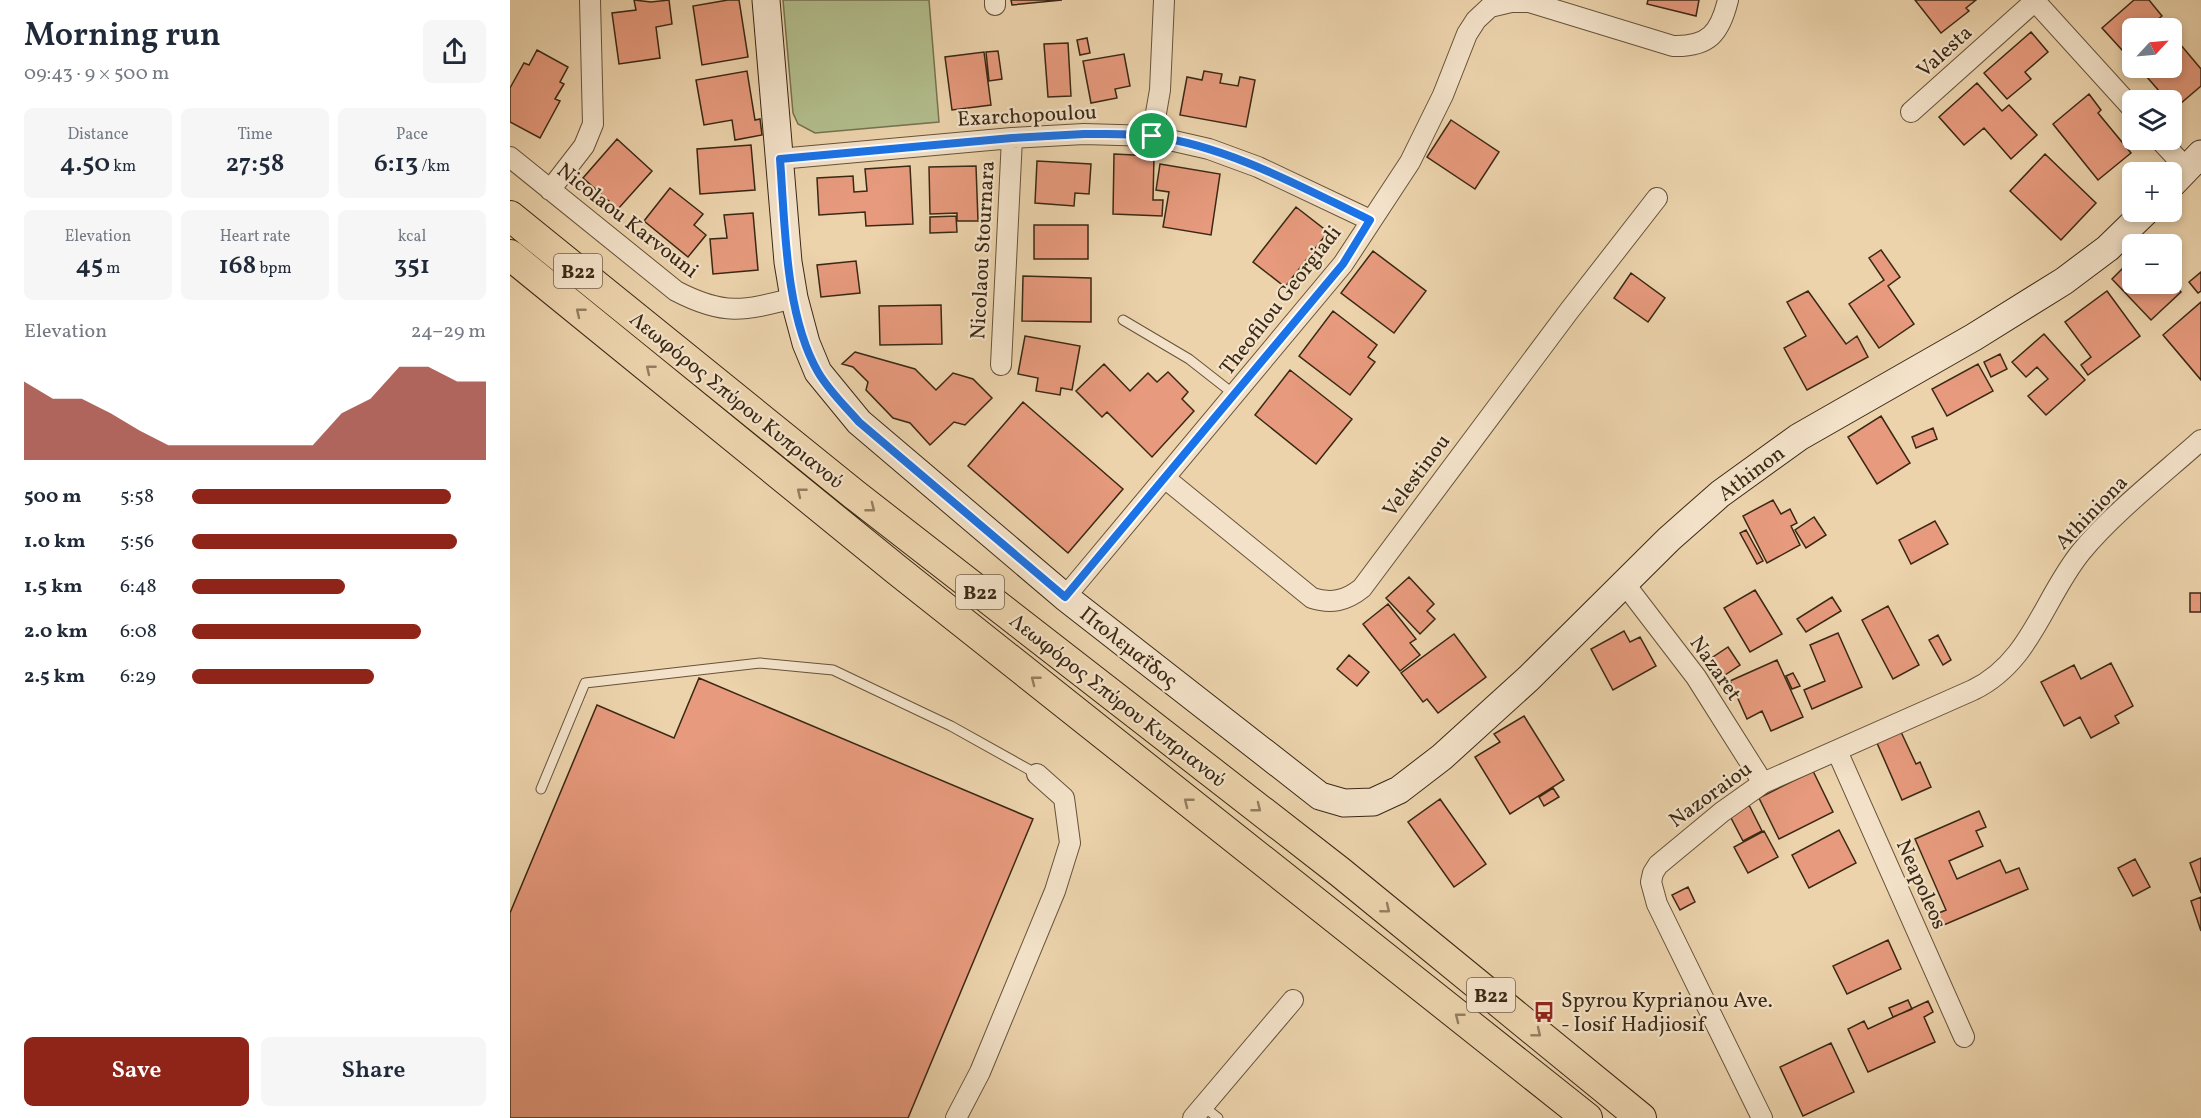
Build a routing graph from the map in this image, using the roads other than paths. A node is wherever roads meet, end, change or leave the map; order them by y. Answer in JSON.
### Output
{"nodes":[{"id":1,"x":590,"y":0,"type":"edge"},
{"id":2,"x":766,"y":0,"type":"edge"},
{"id":3,"x":1164,"y":0,"type":"edge"},
{"id":4,"x":1728,"y":0,"type":"edge"},
{"id":5,"x":2034,"y":1,"type":"edge"},
{"id":6,"x":2122,"y":97,"type":"edge"},
{"id":7,"x":1911,"y":112,"type":"dead end"},
{"id":8,"x":1152,"y":136,"type":"junction"},
{"id":9,"x":1012,"y":138,"type":"junction"},
{"id":10,"x":2169,"y":150,"type":"edge"},
{"id":11,"x":510,"y":157,"type":"edge"},
{"id":12,"x":780,"y":159,"type":"junction"},
{"id":13,"x":2186,"y":169,"type":"edge"},
{"id":14,"x":550,"y":190,"type":"junction"},
{"id":15,"x":1657,"y":198,"type":"dead end"},
{"id":16,"x":510,"y":216,"type":"edge"},
{"id":17,"x":1370,"y":220,"type":"junction"},
{"id":18,"x":2135,"y":222,"type":"edge"},
{"id":19,"x":510,"y":255,"type":"edge"},
{"id":20,"x":794,"y":298,"type":"junction"},
{"id":21,"x":1123,"y":320,"type":"dead end"},
{"id":22,"x":1001,"y":365,"type":"dead end"},
{"id":23,"x":1235,"y":394,"type":"junction"},
{"id":24,"x":2201,"y":440,"type":"edge"},
{"id":25,"x":1166,"y":479,"type":"junction"},
{"id":26,"x":1624,"y":583,"type":"junction"},
{"id":27,"x":1065,"y":597,"type":"junction"},
{"id":28,"x":2033,"y":632,"type":"joint"},
{"id":29,"x":1837,"y":751,"type":"junction"},
{"id":30,"x":1037,"y":774,"type":"joint"},
{"id":31,"x":1763,"y":783,"type":"junction"},
{"id":32,"x":541,"y":789,"type":"dead end"},
{"id":33,"x":1399,"y":790,"type":"joint"},
{"id":34,"x":1293,"y":1000,"type":"dead end"},
{"id":35,"x":1964,"y":1037,"type":"dead end"},
{"id":36,"x":1205,"y":1114,"type":"edge"},
{"id":37,"x":956,"y":1118,"type":"edge"},
{"id":38,"x":1587,"y":1118,"type":"edge"},
{"id":39,"x":1641,"y":1118,"type":"edge"},
{"id":40,"x":1762,"y":1118,"type":"edge"}],
"edges":[{"from":1,"to":14,"type":"street"},
{"from":2,"to":12,"type":"street","name":"Πτολεμαΐδος"},
{"from":3,"to":8,"type":"street"},
{"from":4,"to":17,"type":"street","name":"Theofilou Georgiadi"},
{"from":5,"to":6,"type":"street"},
{"from":5,"to":7,"type":"street","name":"Valesta"},
{"from":8,"to":9,"type":"street","name":"Exarchopoulou"},
{"from":8,"to":17,"type":"street","name":"Exarchopoulou"},
{"from":9,"to":12,"type":"street","name":"Exarchopoulou"},
{"from":9,"to":22,"type":"street","name":"Nicolaou Stournara"},
{"from":10,"to":13,"type":"street"},
{"from":11,"to":14,"type":"street","name":"Nicolaou Karvouni"},
{"from":12,"to":20,"type":"street","name":"Πτολεμαΐδος"},
{"from":14,"to":20,"type":"street","name":"Nicolaou Karvouni"},
{"from":15,"to":25,"type":"street","name":"Velestinou"},
{"from":16,"to":39,"type":"main road","name":"Λεωφόρος Σπύρου Κυπριανού","number":"B22","one_way":true},
{"from":17,"to":23,"type":"street","name":"Theofilou Georgiadi"},
{"from":18,"to":26,"type":"street","name":"Athinon"},
{"from":38,"to":19,"type":"main road","name":"Λεωφόρος Σπύρου Κυπριανού","number":"B22","one_way":true},
{"from":20,"to":27,"type":"street","name":"Πτολεμαΐδος"},
{"from":21,"to":23,"type":"lane"},
{"from":23,"to":25,"type":"street","name":"Theofilou Georgiadi"},
{"from":24,"to":28,"type":"street","name":"Athiniona"},
{"from":25,"to":27,"type":"street","name":"Theofilou Georgiadi"},
{"from":26,"to":31,"type":"street","name":"Nazaret"},
{"from":26,"to":33,"type":"street","name":"Athinon"},
{"from":27,"to":33,"type":"street","name":"Πτολεμαΐδος"},
{"from":28,"to":29,"type":"street","name":"Nazoraiou"},
{"from":29,"to":31,"type":"street","name":"Nazoraiou"},
{"from":29,"to":35,"type":"street","name":"Neapoleos"},
{"from":30,"to":32,"type":"lane"},
{"from":30,"to":37,"type":"street"},
{"from":31,"to":40,"type":"street","name":"Nazoraiou"},
{"from":34,"to":36,"type":"street"}]}
